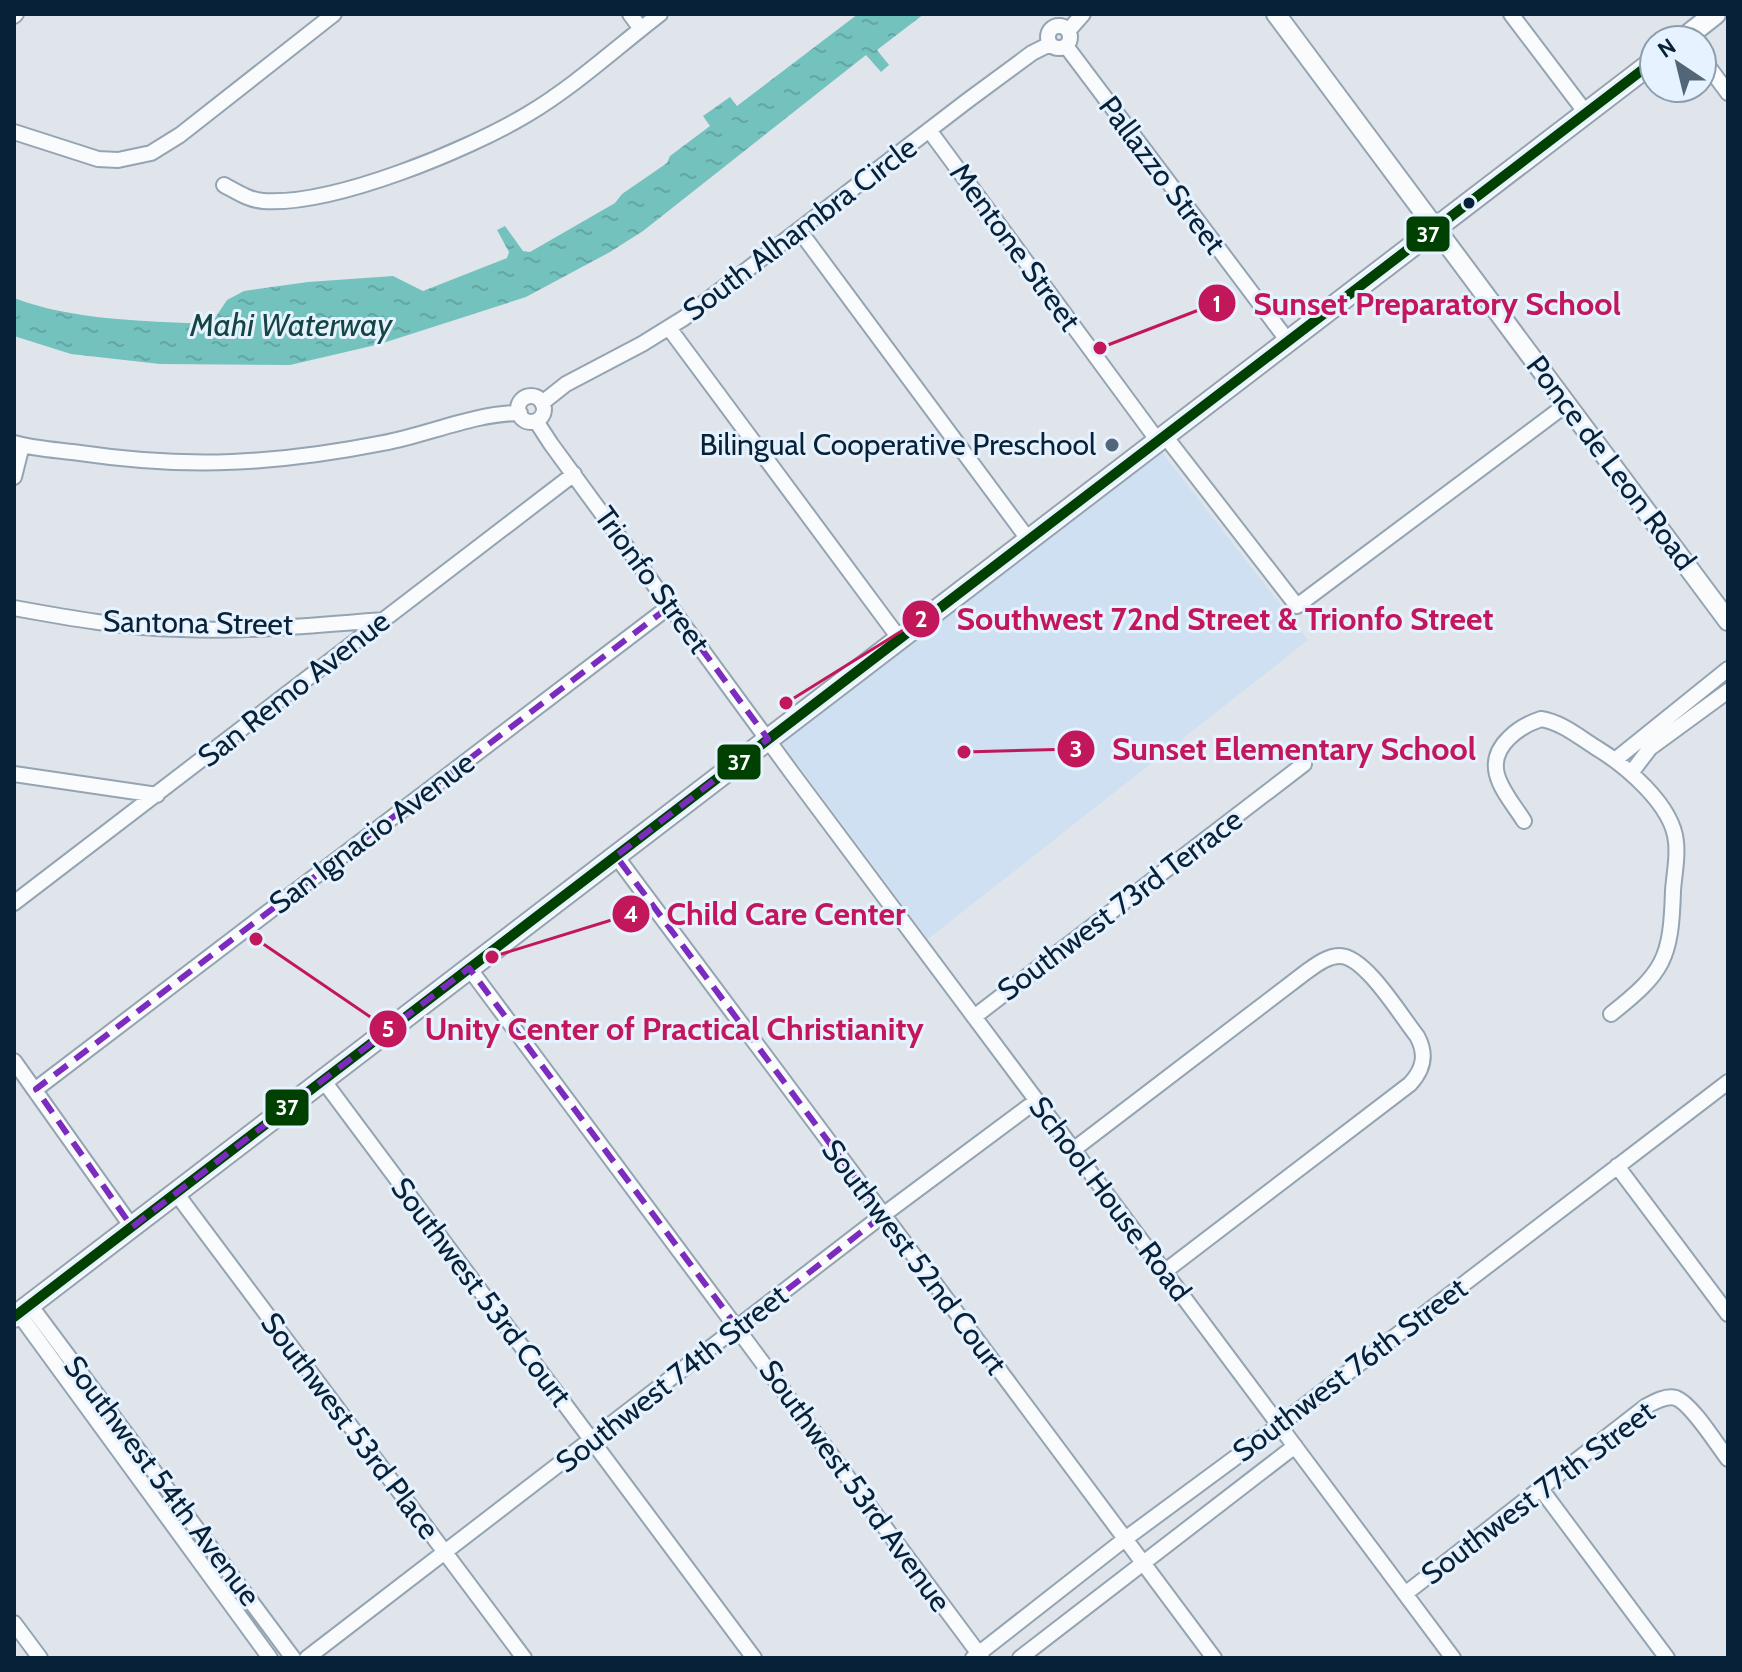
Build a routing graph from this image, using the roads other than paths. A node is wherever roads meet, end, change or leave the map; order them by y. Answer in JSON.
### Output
{"nodes":[{"id":1,"x":334,"y":14,"type":"edge"},
{"id":2,"x":630,"y":14,"type":"edge"},
{"id":3,"x":660,"y":14,"type":"edge"},
{"id":4,"x":1083,"y":14,"type":"edge"},
{"id":5,"x":1276,"y":14,"type":"edge"},
{"id":6,"x":1511,"y":14,"type":"edge"},
{"id":7,"x":641,"y":29,"type":"junction"},
{"id":8,"x":1061,"y":40,"type":"junction"},
{"id":9,"x":1638,"y":73,"type":"edge"},
{"id":10,"x":1586,"y":113,"type":"junction"},
{"id":11,"x":929,"y":130,"type":"junction"},
{"id":12,"x":14,"y":132,"type":"edge"},
{"id":13,"x":224,"y":185,"type":"dead end"},
{"id":14,"x":1436,"y":228,"type":"junction"},
{"id":15,"x":799,"y":230,"type":"junction"},
{"id":16,"x":669,"y":328,"type":"junction"},
{"id":17,"x":1288,"y":341,"type":"junction"},
{"id":18,"x":542,"y":403,"type":"junction"},
{"id":19,"x":1567,"y":404,"type":"junction"},
{"id":20,"x":520,"y":413,"type":"junction"},
{"id":21,"x":536,"y":421,"type":"junction"},
{"id":22,"x":1161,"y":438,"type":"junction"},
{"id":23,"x":18,"y":444,"type":"edge"},
{"id":24,"x":574,"y":474,"type":"junction"},
{"id":25,"x":14,"y":477,"type":"edge"},
{"id":26,"x":1028,"y":539,"type":"junction"},
{"id":27,"x":670,"y":606,"type":"junction"},
{"id":28,"x":14,"y":608,"type":"edge"},
{"id":29,"x":384,"y":620,"type":"junction"},
{"id":30,"x":1728,"y":621,"type":"edge"},
{"id":31,"x":899,"y":638,"type":"junction"},
{"id":32,"x":1728,"y":669,"type":"edge"},
{"id":33,"x":1715,"y":679,"type":"junction"},
{"id":34,"x":1727,"y":692,"type":"edge"},
{"id":35,"x":1691,"y":699,"type":"junction"},
{"id":36,"x":1701,"y":711,"type":"junction"},
{"id":37,"x":1664,"y":729,"type":"junction"},
{"id":38,"x":768,"y":739,"type":"junction"},
{"id":39,"x":1615,"y":760,"type":"junction"},
{"id":40,"x":1304,"y":764,"type":"dead end"},
{"id":41,"x":1631,"y":773,"type":"junction"},
{"id":42,"x":14,"y":774,"type":"edge"},
{"id":43,"x":157,"y":795,"type":"junction"},
{"id":44,"x":1524,"y":821,"type":"dead end"},
{"id":45,"x":616,"y":856,"type":"junction"},
{"id":46,"x":14,"y":903,"type":"edge"},
{"id":47,"x":469,"y":968,"type":"junction"},
{"id":48,"x":1611,"y":1014,"type":"dead end"},
{"id":49,"x":974,"y":1017,"type":"junction"},
{"id":50,"x":14,"y":1061,"type":"edge"},
{"id":51,"x":323,"y":1080,"type":"junction"},
{"id":52,"x":1728,"y":1082,"type":"edge"},
{"id":53,"x":36,"y":1089,"type":"junction"},
{"id":54,"x":1036,"y":1101,"type":"junction"},
{"id":55,"x":1073,"y":1150,"type":"junction"},
{"id":56,"x":1617,"y":1166,"type":"junction"},
{"id":57,"x":176,"y":1193,"type":"junction"},
{"id":58,"x":883,"y":1215,"type":"junction"},
{"id":59,"x":132,"y":1227,"type":"junction"},
{"id":60,"x":1164,"y":1272,"type":"junction"},
{"id":61,"x":21,"y":1312,"type":"edge"},
{"id":62,"x":1728,"y":1314,"type":"edge"},
{"id":63,"x":738,"y":1328,"type":"junction"},
{"id":64,"x":1279,"y":1424,"type":"junction"},
{"id":65,"x":592,"y":1441,"type":"junction"},
{"id":66,"x":1295,"y":1446,"type":"junction"},
{"id":67,"x":1728,"y":1459,"type":"edge"},
{"id":68,"x":1541,"y":1489,"type":"junction"},
{"id":69,"x":1125,"y":1539,"type":"junction"},
{"id":70,"x":446,"y":1554,"type":"junction"},
{"id":71,"x":1144,"y":1564,"type":"junction"},
{"id":72,"x":1405,"y":1594,"type":"junction"},
{"id":73,"x":14,"y":1623,"type":"edge"},
{"id":74,"x":978,"y":1656,"type":"edge"},
{"id":75,"x":40,"y":1658,"type":"edge"},
{"id":76,"x":270,"y":1658,"type":"edge"},
{"id":77,"x":293,"y":1658,"type":"edge"},
{"id":78,"x":307,"y":1658,"type":"edge"},
{"id":79,"x":524,"y":1658,"type":"edge"},
{"id":80,"x":754,"y":1658,"type":"edge"},
{"id":81,"x":1020,"y":1658,"type":"edge"},
{"id":82,"x":1214,"y":1658,"type":"edge"},
{"id":83,"x":1453,"y":1658,"type":"edge"},
{"id":84,"x":1667,"y":1658,"type":"edge"}],
"edges":[{"from":1,"to":12,"type":"street"},
{"from":2,"to":7,"type":"street"},
{"from":3,"to":7,"type":"street"},
{"from":4,"to":8,"type":"street","name":"South Alhambra Circle"},
{"from":5,"to":14,"type":"street","name":"Ponce de Leon Road"},
{"from":6,"to":10,"type":"street"},
{"from":7,"to":13,"type":"street"},
{"from":8,"to":11,"type":"street","name":"South Alhambra Circle"},
{"from":8,"to":17,"type":"street","name":"Pallazzo Street"},
{"from":9,"to":10,"type":"main road"},
{"from":10,"to":14,"type":"main road"},
{"from":11,"to":15,"type":"street","name":"South Alhambra Circle"},
{"from":11,"to":22,"type":"street","name":"Mentone Street"},
{"from":14,"to":17,"type":"main road"},
{"from":14,"to":19,"type":"street","name":"Ponce de Leon Road"},
{"from":15,"to":16,"type":"street","name":"South Alhambra Circle"},
{"from":15,"to":26,"type":"street"},
{"from":16,"to":18,"type":"street","name":"South Alhambra Circle"},
{"from":16,"to":31,"type":"street"},
{"from":17,"to":22,"type":"main road"},
{"from":18,"to":20,"type":"street"},
{"from":18,"to":21,"type":"street"},
{"from":19,"to":22,"type":"street","name":"Mentone Street"},
{"from":19,"to":30,"type":"street","name":"Ponce de Leon Road"},
{"from":20,"to":21,"type":"street"},
{"from":20,"to":23,"type":"street"},
{"from":21,"to":24,"type":"street","name":"Trionfo Street"},
{"from":22,"to":26,"type":"main road"},
{"from":23,"to":25,"type":"street"},
{"from":24,"to":27,"type":"street","name":"Trionfo Street"},
{"from":24,"to":29,"type":"street","name":"San Remo Avenue"},
{"from":26,"to":31,"type":"main road"},
{"from":27,"to":38,"type":"street","name":"Trionfo Street"},
{"from":27,"to":53,"type":"street","name":"San Ignacio Avenue"},
{"from":28,"to":29,"type":"street","name":"Santona Street"},
{"from":29,"to":43,"type":"street","name":"San Remo Avenue"},
{"from":31,"to":38,"type":"main road"},
{"from":32,"to":33,"type":"street"},
{"from":33,"to":34,"type":"street"},
{"from":33,"to":35,"type":"street"},
{"from":34,"to":36,"type":"street"},
{"from":35,"to":36,"type":"street"},
{"from":35,"to":37,"type":"street"},
{"from":36,"to":37,"type":"street"},
{"from":37,"to":39,"type":"street"},
{"from":37,"to":41,"type":"street"},
{"from":38,"to":45,"type":"main road"},
{"from":38,"to":49,"type":"street","name":"School House Road"},
{"from":39,"to":41,"type":"street"},
{"from":39,"to":44,"type":"street"},
{"from":40,"to":49,"type":"street","name":"Southwest 73rd Terrace"},
{"from":41,"to":48,"type":"street"},
{"from":42,"to":43,"type":"street"},
{"from":43,"to":46,"type":"street","name":"San Remo Avenue"},
{"from":45,"to":47,"type":"main road"},
{"from":45,"to":58,"type":"street","name":"Southwest 52nd Court"},
{"from":47,"to":51,"type":"main road"},
{"from":47,"to":63,"type":"street","name":"Southwest 53rd Avenue"},
{"from":49,"to":54,"type":"street","name":"School House Road"},
{"from":50,"to":53,"type":"street"},
{"from":51,"to":57,"type":"main road"},
{"from":51,"to":65,"type":"street","name":"Southwest 53rd Court"},
{"from":52,"to":56,"type":"street","name":"Southwest 76th Street"},
{"from":53,"to":59,"type":"street"},
{"from":54,"to":55,"type":"street","name":"School House Road"},
{"from":54,"to":58,"type":"street","name":"Southwest 74th Street"},
{"from":55,"to":60,"type":"street","name":"School House Road"},
{"from":55,"to":60,"type":"street"},
{"from":56,"to":62,"type":"street"},
{"from":56,"to":64,"type":"street","name":"Southwest 76th Street"},
{"from":57,"to":59,"type":"main road"},
{"from":57,"to":70,"type":"street","name":"Southwest 53rd Place"},
{"from":58,"to":63,"type":"street","name":"Southwest 74th Street"},
{"from":58,"to":69,"type":"street","name":"Southwest 52nd Court"},
{"from":59,"to":61,"type":"main road"},
{"from":60,"to":64,"type":"street","name":"School House Road"},
{"from":61,"to":76,"type":"street","name":"Southwest 54th Avenue"},
{"from":61,"to":77,"type":"street","name":"Southwest 54th Avenue"},
{"from":63,"to":65,"type":"street","name":"Southwest 74th Street"},
{"from":63,"to":74,"type":"street","name":"Southwest 53rd Avenue"},
{"from":64,"to":66,"type":"street","name":"School House Road"},
{"from":64,"to":69,"type":"street","name":"Southwest 76th Street"},
{"from":65,"to":70,"type":"street","name":"Southwest 74th Street"},
{"from":65,"to":80,"type":"street","name":"Southwest 53rd Court"},
{"from":66,"to":71,"type":"street","name":"Southwest 76th Street"},
{"from":66,"to":72,"type":"street","name":"School House Road"},
{"from":67,"to":68,"type":"street","name":"Southwest 77th Street"},
{"from":68,"to":72,"type":"street","name":"Southwest 77th Street"},
{"from":68,"to":84,"type":"street"},
{"from":69,"to":71,"type":"street","name":"Southwest 52nd Court"},
{"from":69,"to":74,"type":"street","name":"Southwest 76th Street"},
{"from":70,"to":78,"type":"street","name":"Southwest 74th Street"},
{"from":70,"to":79,"type":"street","name":"Southwest 53rd Place"},
{"from":71,"to":81,"type":"street","name":"Southwest 76th Street"},
{"from":71,"to":82,"type":"street","name":"Southwest 52nd Court"},
{"from":72,"to":83,"type":"street","name":"School House Road"},
{"from":73,"to":75,"type":"street"}]}
